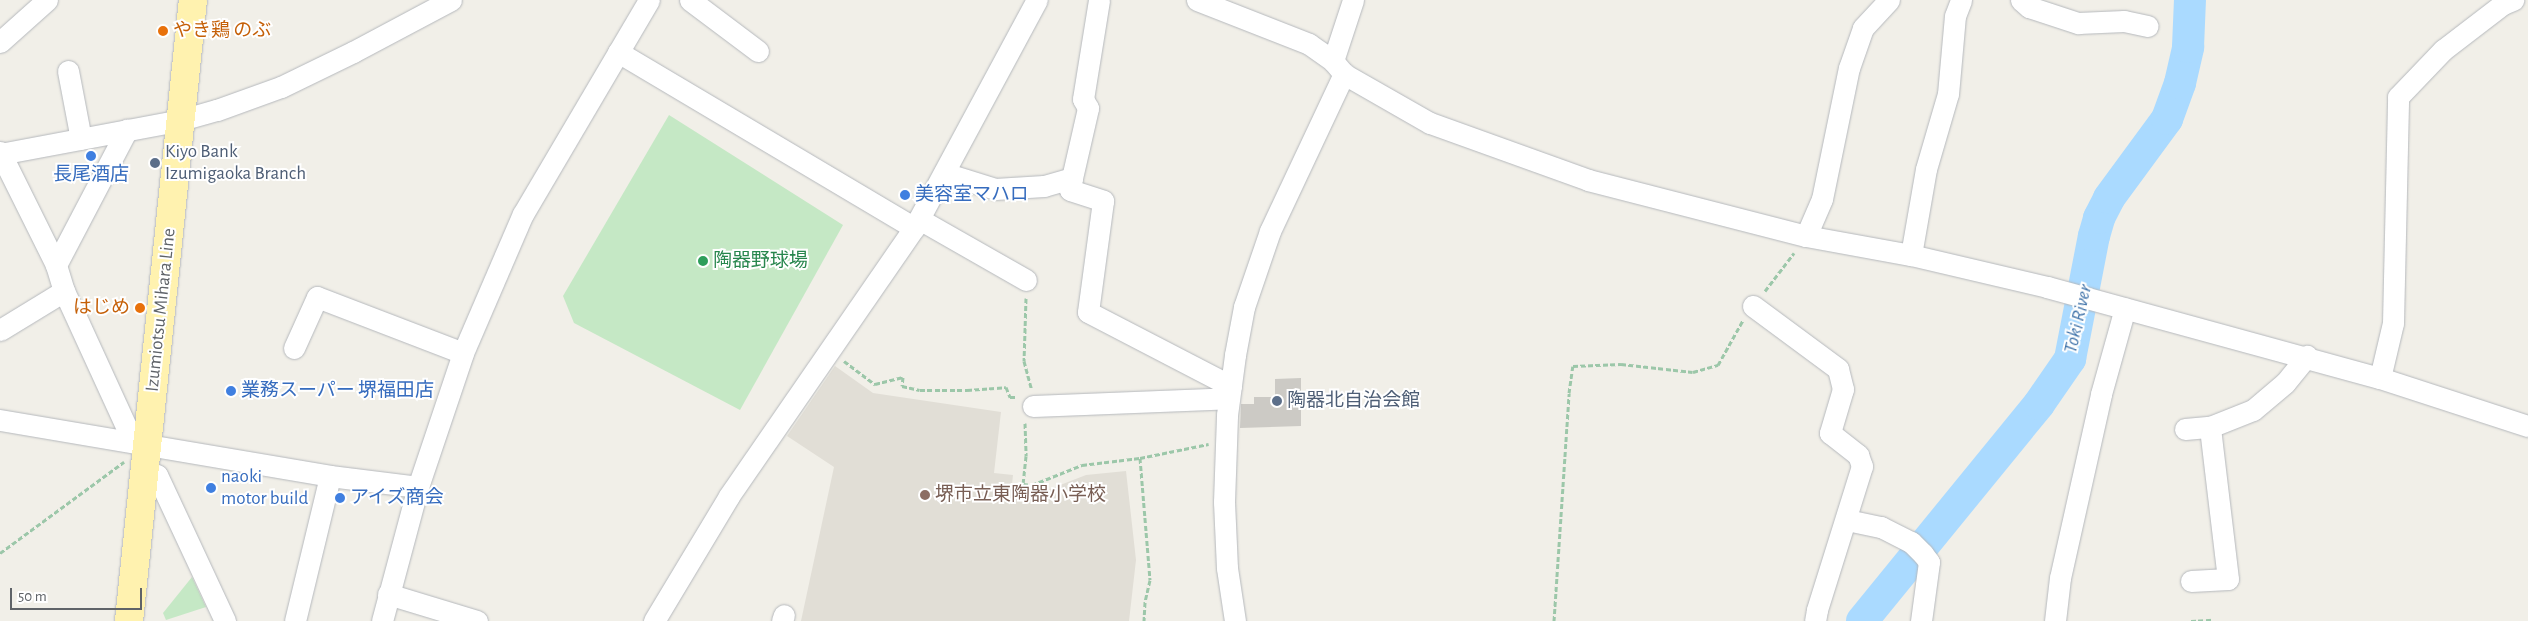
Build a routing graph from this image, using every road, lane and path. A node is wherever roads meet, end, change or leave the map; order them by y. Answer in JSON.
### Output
{"nodes":[{"id":1,"x":47,"y":0,"type":"edge"},
{"id":2,"x":193,"y":0,"type":"edge"},
{"id":3,"x":451,"y":0,"type":"edge"},
{"id":4,"x":649,"y":0,"type":"edge"},
{"id":5,"x":690,"y":0,"type":"edge"},
{"id":6,"x":1037,"y":0,"type":"edge"},
{"id":7,"x":1099,"y":0,"type":"edge"},
{"id":8,"x":1197,"y":0,"type":"edge"},
{"id":9,"x":1353,"y":0,"type":"edge"},
{"id":10,"x":1888,"y":0,"type":"edge"},
{"id":11,"x":1961,"y":0,"type":"edge"},
{"id":12,"x":2021,"y":0,"type":"edge"},
{"id":13,"x":2513,"y":0,"type":"edge"},
{"id":14,"x":2146,"y":26,"type":"dead end"},
{"id":15,"x":0,"y":42,"type":"edge"},
{"id":16,"x":758,"y":51,"type":"dead end"},
{"id":17,"x":618,"y":52,"type":"junction"},
{"id":18,"x":1339,"y":68,"type":"junction"},
{"id":19,"x":68,"y":71,"type":"dead end"},
{"id":20,"x":181,"y":120,"type":"junction"},
{"id":21,"x":127,"y":130,"type":"junction"},
{"id":22,"x":81,"y":139,"type":"junction"},
{"id":23,"x":0,"y":153,"type":"edge"},
{"id":24,"x":944,"y":173,"type":"junction"},
{"id":25,"x":1072,"y":178,"type":"junction"},
{"id":26,"x":917,"y":223,"type":"junction"},
{"id":27,"x":1806,"y":236,"type":"junction"},
{"id":28,"x":1911,"y":255,"type":"junction"},
{"id":29,"x":56,"y":265,"type":"junction"},
{"id":30,"x":1026,"y":280,"type":"joint"},
{"id":31,"x":64,"y":292,"type":"junction"},
{"id":32,"x":1753,"y":306,"type":"junction"},
{"id":33,"x":2125,"y":308,"type":"junction"},
{"id":34,"x":0,"y":330,"type":"edge"},
{"id":35,"x":294,"y":348,"type":"dead end"},
{"id":36,"x":830,"y":350,"type":"junction"},
{"id":37,"x":462,"y":353,"type":"junction"},
{"id":38,"x":2307,"y":356,"type":"junction"},
{"id":39,"x":2380,"y":378,"type":"junction"},
{"id":40,"x":1230,"y":392,"type":"junction"},
{"id":41,"x":1027,"y":407,"type":"junction"},
{"id":42,"x":0,"y":420,"type":"edge"},
{"id":43,"x":2528,"y":426,"type":"edge"},
{"id":44,"x":2210,"y":427,"type":"junction"},
{"id":45,"x":2184,"y":429,"type":"dead end"},
{"id":46,"x":1226,"y":440,"type":"junction"},
{"id":47,"x":138,"y":455,"type":"junction"},
{"id":48,"x":1140,"y":458,"type":"junction"},
{"id":49,"x":330,"y":476,"type":"junction"},
{"id":50,"x":418,"y":487,"type":"junction"},
{"id":51,"x":1847,"y":520,"type":"junction"},
{"id":52,"x":0,"y":553,"type":"edge"},
{"id":53,"x":2191,"y":581,"type":"dead end"},
{"id":54,"x":388,"y":594,"type":"junction"},
{"id":55,"x":2213,"y":620,"type":"edge"},
{"id":56,"x":129,"y":621,"type":"edge"},
{"id":57,"x":225,"y":621,"type":"edge"},
{"id":58,"x":295,"y":621,"type":"edge"},
{"id":59,"x":382,"y":621,"type":"edge"},
{"id":60,"x":477,"y":621,"type":"edge"},
{"id":61,"x":654,"y":621,"type":"edge"},
{"id":62,"x":1144,"y":621,"type":"edge"},
{"id":63,"x":1235,"y":621,"type":"edge"},
{"id":64,"x":1554,"y":621,"type":"edge"},
{"id":65,"x":1815,"y":621,"type":"edge"},
{"id":66,"x":1920,"y":621,"type":"edge"},
{"id":67,"x":2055,"y":621,"type":"edge"},
{"id":68,"x":2191,"y":621,"type":"edge"}],
"edges":[{"from":1,"to":15,"type":"street"},
{"from":2,"to":20,"type":"main road","name":"Izumiotsu Mihara Line"},
{"from":3,"to":20,"type":"street"},
{"from":4,"to":17,"type":"street"},
{"from":5,"to":16,"type":"street"},
{"from":6,"to":24,"type":"street"},
{"from":7,"to":25,"type":"street"},
{"from":8,"to":18,"type":"street"},
{"from":9,"to":18,"type":"street"},
{"from":10,"to":27,"type":"street"},
{"from":11,"to":28,"type":"street"},
{"from":12,"to":14,"type":"street"},
{"from":13,"to":39,"type":"street"},
{"from":17,"to":26,"type":"street"},
{"from":17,"to":37,"type":"street"},
{"from":18,"to":27,"type":"street"},
{"from":18,"to":40,"type":"street"},
{"from":19,"to":22,"type":"street"},
{"from":20,"to":21,"type":"street"},
{"from":20,"to":47,"type":"main road","name":"Izumiotsu Mihara Line"},
{"from":21,"to":22,"type":"street"},
{"from":21,"to":29,"type":"street"},
{"from":22,"to":23,"type":"street"},
{"from":23,"to":29,"type":"street"},
{"from":24,"to":25,"type":"street"},
{"from":24,"to":26,"type":"street"},
{"from":25,"to":40,"type":"street"},
{"from":26,"to":30,"type":"street"},
{"from":26,"to":36,"type":"street"},
{"from":27,"to":28,"type":"street"},
{"from":27,"to":32,"type":"path"},
{"from":28,"to":33,"type":"street"},
{"from":29,"to":31,"type":"street"},
{"from":30,"to":41,"type":"path"},
{"from":31,"to":34,"type":"street"},
{"from":31,"to":47,"type":"street"},
{"from":32,"to":51,"type":"street"},
{"from":32,"to":64,"type":"path"},
{"from":33,"to":38,"type":"street"},
{"from":33,"to":67,"type":"street"},
{"from":35,"to":37,"type":"street"},
{"from":36,"to":41,"type":"path"},
{"from":36,"to":61,"type":"street"},
{"from":37,"to":50,"type":"street"},
{"from":38,"to":39,"type":"street"},
{"from":38,"to":44,"type":"street"},
{"from":39,"to":43,"type":"street"},
{"from":40,"to":41,"type":"street"},
{"from":40,"to":46,"type":"street"},
{"from":41,"to":48,"type":"path"},
{"from":42,"to":47,"type":"street"},
{"from":44,"to":45,"type":"street"},
{"from":44,"to":53,"type":"street"},
{"from":46,"to":48,"type":"path"},
{"from":46,"to":63,"type":"street"},
{"from":47,"to":49,"type":"street"},
{"from":47,"to":52,"type":"path"},
{"from":47,"to":56,"type":"main road","name":"Izumiotsu Mihara Line"},
{"from":47,"to":57,"type":"street"},
{"from":48,"to":62,"type":"path"},
{"from":49,"to":50,"type":"street"},
{"from":49,"to":58,"type":"street"},
{"from":50,"to":54,"type":"street"},
{"from":51,"to":65,"type":"street"},
{"from":51,"to":66,"type":"street"},
{"from":54,"to":59,"type":"street"},
{"from":54,"to":60,"type":"street"},
{"from":55,"to":68,"type":"path"}]}
